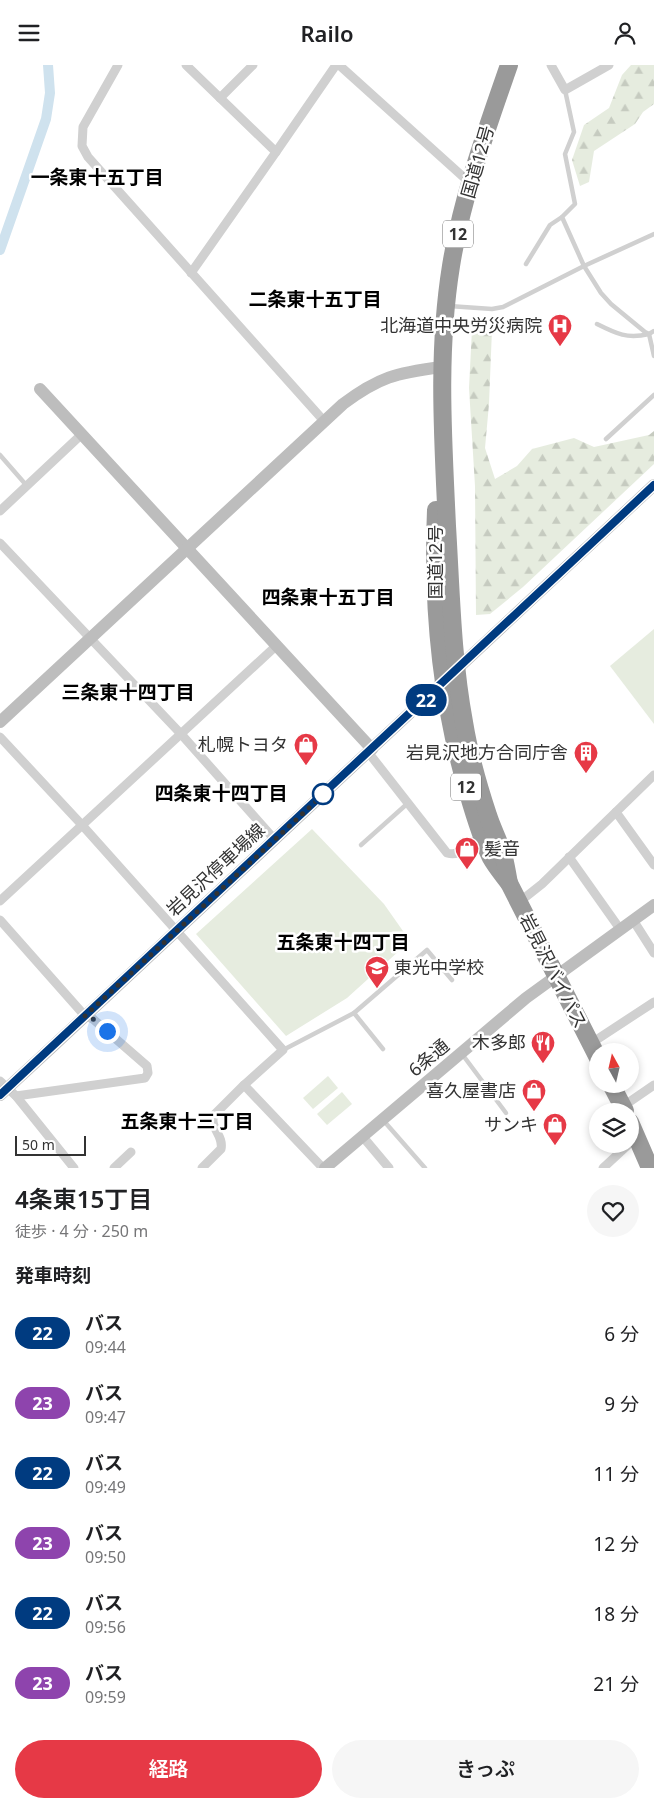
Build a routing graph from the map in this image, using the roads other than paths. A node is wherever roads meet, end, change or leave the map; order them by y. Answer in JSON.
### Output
{"nodes":[{"id":1,"x":118,"y":65,"type":"edge"},
{"id":2,"x":186,"y":65,"type":"edge"},
{"id":3,"x":253,"y":65,"type":"edge"},
{"id":4,"x":338,"y":65,"type":"edge"},
{"id":5,"x":509,"y":65,"type":"edge"},
{"id":6,"x":550,"y":65,"type":"edge"},
{"id":7,"x":609,"y":65,"type":"edge"},
{"id":8,"x":565,"y":90,"type":"junction"},
{"id":9,"x":220,"y":98,"type":"junction"},
{"id":10,"x":276,"y":152,"type":"junction"},
{"id":11,"x":470,"y":183,"type":"junction"},
{"id":12,"x":562,"y":217,"type":"junction"},
{"id":13,"x":654,"y":234,"type":"edge"},
{"id":14,"x":526,"y":263,"type":"dead end"},
{"id":15,"x":584,"y":266,"type":"junction"},
{"id":16,"x":191,"y":273,"type":"junction"},
{"id":17,"x":445,"y":306,"type":"junction"},
{"id":18,"x":597,"y":324,"type":"dead end"},
{"id":19,"x":654,"y":331,"type":"edge"},
{"id":20,"x":649,"y":334,"type":"junction"},
{"id":21,"x":654,"y":356,"type":"edge"},
{"id":22,"x":441,"y":367,"type":"junction"},
{"id":23,"x":40,"y":389,"type":"dead end"},
{"id":24,"x":654,"y":395,"type":"edge"},
{"id":25,"x":324,"y":421,"type":"junction"},
{"id":26,"x":82,"y":434,"type":"junction"},
{"id":27,"x":606,"y":439,"type":"dead end"},
{"id":28,"x":0,"y":455,"type":"edge"},
{"id":29,"x":654,"y":485,"type":"edge"},
{"id":30,"x":27,"y":486,"type":"junction"},
{"id":31,"x":0,"y":511,"type":"edge"},
{"id":32,"x":0,"y":543,"type":"edge"},
{"id":33,"x":187,"y":549,"type":"junction"},
{"id":34,"x":90,"y":639,"type":"junction"},
{"id":35,"x":276,"y":646,"type":"junction"},
{"id":36,"x":450,"y":678,"type":"junction"},
{"id":37,"x":0,"y":722,"type":"edge"},
{"id":38,"x":181,"y":734,"type":"junction"},
{"id":39,"x":0,"y":737,"type":"edge"},
{"id":40,"x":370,"y":750,"type":"junction"},
{"id":41,"x":654,"y":775,"type":"edge"},
{"id":42,"x":408,"y":803,"type":"junction"},
{"id":43,"x":616,"y":811,"type":"junction"},
{"id":44,"x":82,"y":825,"type":"junction"},
{"id":45,"x":482,"y":834,"type":"junction"},
{"id":46,"x":275,"y":840,"type":"junction"},
{"id":47,"x":361,"y":845,"type":"dead end"},
{"id":48,"x":569,"y":857,"type":"junction"},
{"id":49,"x":654,"y":865,"type":"edge"},
{"id":50,"x":509,"y":883,"type":"junction"},
{"id":51,"x":0,"y":901,"type":"edge"},
{"id":52,"x":518,"y":903,"type":"junction"},
{"id":53,"x":654,"y":905,"type":"edge"},
{"id":54,"x":0,"y":919,"type":"edge"},
{"id":55,"x":633,"y":920,"type":"junction"},
{"id":56,"x":620,"y":929,"type":"junction"},
{"id":57,"x":177,"y":930,"type":"junction"},
{"id":58,"x":654,"y":953,"type":"edge"},
{"id":59,"x":556,"y":975,"type":"junction"},
{"id":60,"x":452,"y":980,"type":"dead end"},
{"id":61,"x":654,"y":1002,"type":"edge"},
{"id":62,"x":354,"y":1013,"type":"junction"},
{"id":63,"x":85,"y":1016,"type":"junction"},
{"id":64,"x":590,"y":1043,"type":"edge"},
{"id":65,"x":604,"y":1043,"type":"edge"},
{"id":66,"x":382,"y":1049,"type":"dead end"},
{"id":67,"x":283,"y":1050,"type":"junction"},
{"id":68,"x":462,"y":1053,"type":"junction"},
{"id":69,"x":244,"y":1085,"type":"junction"},
{"id":70,"x":654,"y":1085,"type":"edge"},
{"id":71,"x":6,"y":1090,"type":"edge"},
{"id":72,"x":639,"y":1110,"type":"edge"},
{"id":73,"x":506,"y":1113,"type":"dead end"},
{"id":74,"x":383,"y":1119,"type":"junction"},
{"id":75,"x":362,"y":1137,"type":"junction"},
{"id":76,"x":639,"y":1143,"type":"edge"},
{"id":77,"x":130,"y":1152,"type":"dead end"},
{"id":78,"x":613,"y":1153,"type":"edge"},
{"id":79,"x":651,"y":1162,"type":"edge"},
{"id":80,"x":326,"y":1167,"type":"edge"},
{"id":81,"x":74,"y":1168,"type":"edge"},
{"id":82,"x":114,"y":1168,"type":"edge"},
{"id":83,"x":202,"y":1168,"type":"edge"},
{"id":84,"x":389,"y":1168,"type":"edge"},
{"id":85,"x":425,"y":1168,"type":"edge"},
{"id":86,"x":603,"y":1168,"type":"edge"}],
"edges":[{"from":1,"to":16,"type":"street"},
{"from":2,"to":9,"type":"street"},
{"from":3,"to":9,"type":"street"},
{"from":4,"to":10,"type":"street"},
{"from":4,"to":11,"type":"street"},
{"from":5,"to":11,"type":"highway","name":"国道12号","number":"12"},
{"from":6,"to":8,"type":"street"},
{"from":7,"to":8,"type":"street"},
{"from":8,"to":12,"type":"lane"},
{"from":9,"to":10,"type":"street"},
{"from":10,"to":16,"type":"street"},
{"from":11,"to":17,"type":"highway","name":"国道12号","number":"12"},
{"from":12,"to":14,"type":"lane"},
{"from":12,"to":15,"type":"lane"},
{"from":13,"to":15,"type":"lane"},
{"from":15,"to":17,"type":"lane"},
{"from":15,"to":20,"type":"lane"},
{"from":16,"to":25,"type":"street"},
{"from":17,"to":22,"type":"highway","name":"国道12号","number":"12"},
{"from":18,"to":20,"type":"lane"},
{"from":19,"to":20,"type":"lane"},
{"from":20,"to":21,"type":"lane"},
{"from":22,"to":25,"type":"street"},
{"from":22,"to":36,"type":"highway","name":"国道12号","number":"12"},
{"from":23,"to":26,"type":"street"},
{"from":24,"to":27,"type":"lane"},
{"from":25,"to":33,"type":"street"},
{"from":26,"to":30,"type":"street"},
{"from":26,"to":33,"type":"street"},
{"from":28,"to":30,"type":"lane"},
{"from":29,"to":36,"type":"street","name":"岩見沢停車場線"},
{"from":30,"to":31,"type":"street"},
{"from":32,"to":34,"type":"street"},
{"from":33,"to":34,"type":"street"},
{"from":33,"to":35,"type":"street"},
{"from":34,"to":37,"type":"street"},
{"from":34,"to":38,"type":"street"},
{"from":35,"to":38,"type":"street"},
{"from":35,"to":40,"type":"street"},
{"from":36,"to":40,"type":"street","name":"岩見沢停車場線"},
{"from":36,"to":45,"type":"highway","name":"岩見沢バイパス","number":"12"},
{"from":36,"to":50,"type":"highway","name":"岩見沢バイパス","number":"12"},
{"from":38,"to":44,"type":"street"},
{"from":38,"to":46,"type":"street"},
{"from":39,"to":44,"type":"street"},
{"from":40,"to":42,"type":"street"},
{"from":40,"to":46,"type":"street","name":"岩見沢停車場線"},
{"from":41,"to":43,"type":"street"},
{"from":42,"to":45,"type":"street"},
{"from":42,"to":47,"type":"lane"},
{"from":43,"to":48,"type":"street"},
{"from":43,"to":49,"type":"street"},
{"from":44,"to":51,"type":"street"},
{"from":44,"to":57,"type":"street"},
{"from":45,"to":50,"type":"highway","name":"岩見沢バイパス","number":"12"},
{"from":46,"to":57,"type":"street","name":"岩見沢停車場線"},
{"from":48,"to":52,"type":"street"},
{"from":48,"to":56,"type":"street"},
{"from":50,"to":52,"type":"highway","name":"岩見沢バイパス","number":"12"},
{"from":52,"to":59,"type":"highway","name":"岩見沢バイパス","number":"12"},
{"from":53,"to":55,"type":"street","name":"6条通"},
{"from":54,"to":63,"type":"street"},
{"from":55,"to":56,"type":"street","name":"6条通"},
{"from":55,"to":58,"type":"street"},
{"from":56,"to":59,"type":"street","name":"6条通"},
{"from":57,"to":63,"type":"street","name":"岩見沢停車場線"},
{"from":57,"to":67,"type":"street"},
{"from":59,"to":64,"type":"highway","name":"岩見沢バイパス","number":"12"},
{"from":59,"to":68,"type":"street","name":"6条通"},
{"from":60,"to":62,"type":"lane"},
{"from":61,"to":65,"type":"street"},
{"from":62,"to":66,"type":"lane"},
{"from":62,"to":67,"type":"lane"},
{"from":63,"to":71,"type":"street","name":"岩見沢停車場線"},
{"from":63,"to":71,"type":"street"},
{"from":67,"to":69,"type":"street"},
{"from":68,"to":73,"type":"lane"},
{"from":68,"to":74,"type":"street","name":"6条通"},
{"from":69,"to":80,"type":"street"},
{"from":69,"to":83,"type":"street"},
{"from":70,"to":72,"type":"street"},
{"from":71,"to":81,"type":"street"},
{"from":74,"to":75,"type":"street","name":"6条通"},
{"from":74,"to":85,"type":"lane"},
{"from":75,"to":80,"type":"street","name":"6条通"},
{"from":75,"to":84,"type":"street"},
{"from":76,"to":79,"type":"highway"},
{"from":77,"to":82,"type":"street"},
{"from":78,"to":86,"type":"street"}]}
